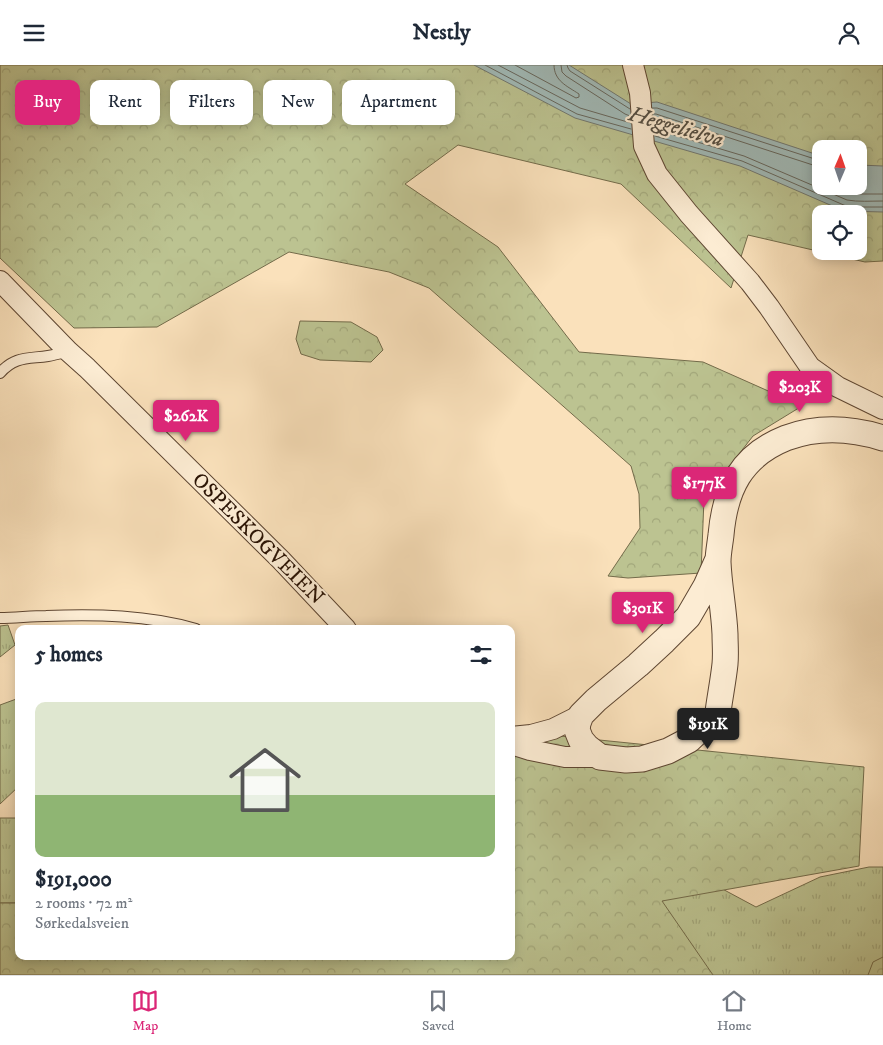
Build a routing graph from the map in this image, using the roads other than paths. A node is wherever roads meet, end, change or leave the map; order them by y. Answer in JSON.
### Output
{"nodes":[{"id":1,"x":633,"y":65,"type":"edge"},
{"id":2,"x":0,"y":281,"type":"edge"},
{"id":3,"x":68,"y":351,"type":"junction"},
{"id":4,"x":0,"y":373,"type":"edge"},
{"id":5,"x":883,"y":409,"type":"edge"},
{"id":6,"x":883,"y":438,"type":"edge"},
{"id":7,"x":718,"y":559,"type":"junction"},
{"id":8,"x":0,"y":618,"type":"edge"},
{"id":9,"x":179,"y":625,"type":"edge"},
{"id":10,"x":342,"y":625,"type":"edge"},
{"id":11,"x":581,"y":715,"type":"junction"},
{"id":12,"x":515,"y":737,"type":"edge"},
{"id":13,"x":515,"y":745,"type":"edge"},
{"id":14,"x":600,"y":757,"type":"junction"}],
"edges":[{"from":1,"to":5,"type":"street"},
{"from":2,"to":3,"type":"street","name":"OSPESKOGVEIEN"},
{"from":3,"to":4,"type":"lane"},
{"from":3,"to":10,"type":"street","name":"OSPESKOGVEIEN"},
{"from":6,"to":7,"type":"street"},
{"from":7,"to":11,"type":"street"},
{"from":7,"to":14,"type":"street"},
{"from":8,"to":9,"type":"lane"},
{"from":11,"to":12,"type":"street"},
{"from":11,"to":14,"type":"street"},
{"from":13,"to":14,"type":"street"}]}
